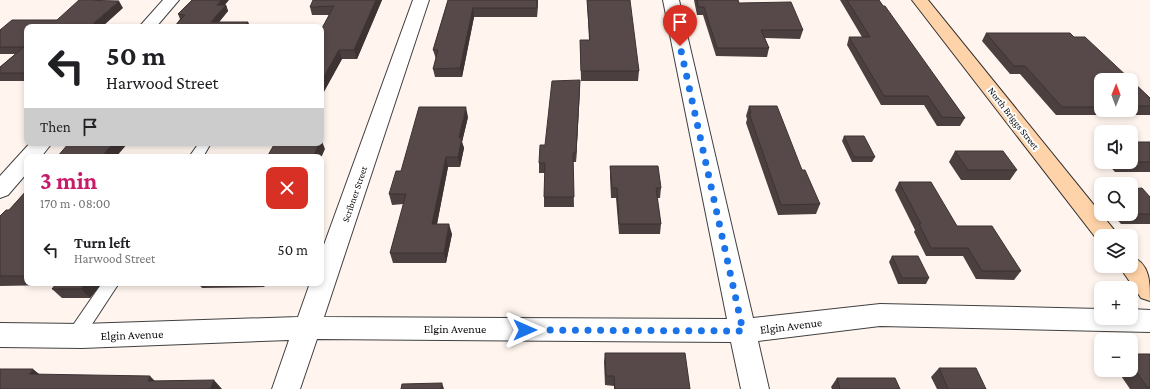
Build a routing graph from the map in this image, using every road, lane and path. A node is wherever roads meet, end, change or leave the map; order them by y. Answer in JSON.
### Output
{"nodes":[{"id":1,"x":171,"y":0,"type":"edge"},
{"id":2,"x":421,"y":0,"type":"edge"},
{"id":3,"x":670,"y":0,"type":"edge"},
{"id":4,"x":920,"y":0,"type":"edge"},
{"id":5,"x":150,"y":24,"type":"edge"},
{"id":6,"x":39,"y":146,"type":"edge"},
{"id":7,"x":33,"y":154,"type":"edge"},
{"id":8,"x":24,"y":163,"type":"edge"},
{"id":9,"x":0,"y":190,"type":"edge"},
{"id":10,"x":1101,"y":229,"type":"edge"},
{"id":11,"x":1137,"y":273,"type":"edge"},
{"id":12,"x":324,"y":279,"type":"edge"},
{"id":13,"x":109,"y":286,"type":"edge"},
{"id":14,"x":322,"y":286,"type":"edge"},
{"id":15,"x":1150,"y":290,"type":"edge"},
{"id":16,"x":1150,"y":321,"type":"edge"},
{"id":17,"x":307,"y":328,"type":"junction"},
{"id":18,"x":743,"y":331,"type":"junction"},
{"id":19,"x":0,"y":335,"type":"edge"},
{"id":20,"x":75,"y":336,"type":"junction"},
{"id":21,"x":286,"y":389,"type":"edge"},
{"id":22,"x":755,"y":389,"type":"edge"}],
"edges":[{"from":1,"to":5,"type":"street"},
{"from":2,"to":12,"type":"street","name":"Scribner Street"},
{"from":3,"to":18,"type":"street"},
{"from":4,"to":10,"type":"street","name":"North Briggs Street"},
{"from":6,"to":7,"type":"street"},
{"from":8,"to":9,"type":"street"},
{"from":11,"to":15,"type":"street"},
{"from":13,"to":20,"type":"lane"},
{"from":14,"to":17,"type":"street","name":"Scribner Street"},
{"from":16,"to":18,"type":"street","name":"Elgin Avenue"},
{"from":17,"to":18,"type":"street","name":"Elgin Avenue"},
{"from":17,"to":20,"type":"street","name":"Elgin Avenue"},
{"from":17,"to":21,"type":"street","name":"Scribner Street"},
{"from":18,"to":22,"type":"street"},
{"from":19,"to":20,"type":"street","name":"Elgin Avenue"}]}
